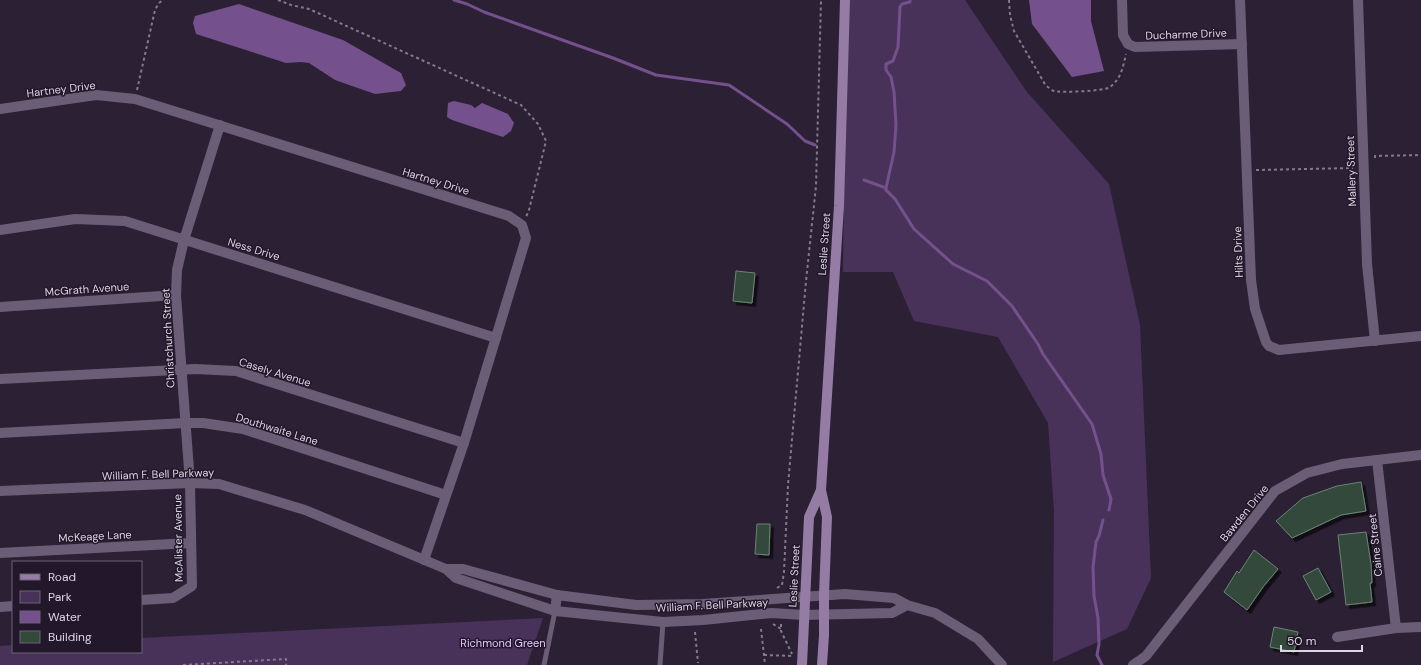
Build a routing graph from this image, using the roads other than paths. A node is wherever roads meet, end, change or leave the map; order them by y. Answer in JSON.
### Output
{"nodes":[{"id":1,"x":845,"y":0,"type":"edge"},
{"id":2,"x":1122,"y":0,"type":"edge"},
{"id":3,"x":1240,"y":0,"type":"edge"},
{"id":4,"x":1358,"y":0,"type":"edge"},
{"id":5,"x":1242,"y":44,"type":"junction"},
{"id":6,"x":0,"y":109,"type":"edge"},
{"id":7,"x":220,"y":125,"type":"junction"},
{"id":8,"x":0,"y":230,"type":"edge"},
{"id":9,"x":184,"y":240,"type":"junction"},
{"id":10,"x":176,"y":295,"type":"junction"},
{"id":11,"x":0,"y":307,"type":"edge"},
{"id":12,"x":1421,"y":336,"type":"edge"},
{"id":13,"x":496,"y":338,"type":"junction"},
{"id":14,"x":1374,"y":341,"type":"junction"},
{"id":15,"x":182,"y":370,"type":"junction"},
{"id":16,"x":0,"y":379,"type":"edge"},
{"id":17,"x":186,"y":422,"type":"junction"},
{"id":18,"x":0,"y":433,"type":"edge"},
{"id":19,"x":464,"y":443,"type":"junction"},
{"id":20,"x":1421,"y":455,"type":"edge"},
{"id":21,"x":1377,"y":460,"type":"junction"},
{"id":22,"x":190,"y":483,"type":"junction"},
{"id":23,"x":821,"y":490,"type":"junction"},
{"id":24,"x":0,"y":491,"type":"edge"},
{"id":25,"x":446,"y":495,"type":"junction"},
{"id":26,"x":191,"y":543,"type":"junction"},
{"id":27,"x":0,"y":553,"type":"edge"},
{"id":28,"x":424,"y":560,"type":"junction"},
{"id":29,"x":446,"y":568,"type":"junction"},
{"id":30,"x":557,"y":595,"type":"junction"},
{"id":31,"x":824,"y":595,"type":"junction"},
{"id":32,"x":805,"y":596,"type":"junction"},
{"id":33,"x":142,"y":600,"type":"edge"},
{"id":34,"x":907,"y":605,"type":"junction"},
{"id":35,"x":12,"y":606,"type":"edge"},
{"id":36,"x":0,"y":607,"type":"edge"},
{"id":37,"x":555,"y":612,"type":"junction"},
{"id":38,"x":804,"y":614,"type":"junction"},
{"id":39,"x":823,"y":614,"type":"junction"},
{"id":40,"x":663,"y":622,"type":"junction"},
{"id":41,"x":1421,"y":627,"type":"edge"},
{"id":42,"x":1396,"y":628,"type":"junction"},
{"id":43,"x":1337,"y":637,"type":"dead end"},
{"id":44,"x":544,"y":665,"type":"edge"},
{"id":45,"x":660,"y":665,"type":"edge"},
{"id":46,"x":802,"y":665,"type":"edge"},
{"id":47,"x":822,"y":665,"type":"edge"},
{"id":48,"x":1002,"y":665,"type":"edge"},
{"id":49,"x":1133,"y":665,"type":"edge"}],
"edges":[{"from":1,"to":23,"type":"main road","name":"Leslie Street"},
{"from":2,"to":5,"type":"street","name":"Ducharme Drive"},
{"from":3,"to":5,"type":"street","name":"Hilts Drive"},
{"from":4,"to":14,"type":"street","name":"Mallery Street"},
{"from":5,"to":14,"type":"street","name":"Hilts Drive"},
{"from":6,"to":7,"type":"street","name":"Hartney Drive"},
{"from":7,"to":9,"type":"street","name":"Christchurch Street"},
{"from":7,"to":13,"type":"street","name":"Hartney Drive"},
{"from":8,"to":9,"type":"street","name":"Ness Drive"},
{"from":9,"to":10,"type":"street","name":"Christchurch Street"},
{"from":9,"to":13,"type":"street","name":"Ness Drive"},
{"from":10,"to":11,"type":"street","name":"McGrath Avenue"},
{"from":10,"to":15,"type":"street","name":"Christchurch Street"},
{"from":12,"to":14,"type":"street","name":"Hilts Drive"},
{"from":13,"to":19,"type":"street"},
{"from":15,"to":16,"type":"street","name":"Casely Avenue"},
{"from":15,"to":17,"type":"street","name":"Christchurch Street"},
{"from":15,"to":19,"type":"street","name":"Casely Avenue"},
{"from":17,"to":18,"type":"street","name":"Douthwaite Lane"},
{"from":17,"to":22,"type":"street","name":"Christchurch Street"},
{"from":17,"to":25,"type":"street","name":"Douthwaite Lane"},
{"from":19,"to":25,"type":"street"},
{"from":20,"to":21,"type":"street","name":"Bawden Drive"},
{"from":21,"to":42,"type":"street","name":"Caine Street"},
{"from":21,"to":49,"type":"street","name":"Bawden Drive"},
{"from":22,"to":24,"type":"street","name":"William F. Bell Parkway"},
{"from":22,"to":26,"type":"street","name":"McAlister Avenue"},
{"from":22,"to":28,"type":"street","name":"William F. Bell Parkway"},
{"from":23,"to":31,"type":"main road","name":"Leslie Street"},
{"from":23,"to":32,"type":"main road","name":"Leslie Street"},
{"from":25,"to":28,"type":"street"},
{"from":26,"to":27,"type":"street","name":"McKeage Lane"},
{"from":26,"to":33,"type":"street","name":"McAlister Avenue"},
{"from":28,"to":29,"type":"street","name":"William F. Bell Parkway"},
{"from":29,"to":30,"type":"street","name":"William F. Bell Parkway"},
{"from":29,"to":37,"type":"street","name":"William F. Bell Parkway"},
{"from":30,"to":32,"type":"street","name":"William F. Bell Parkway"},
{"from":30,"to":37,"type":"street"},
{"from":31,"to":32,"type":"street","name":"William F. Bell Parkway"},
{"from":31,"to":34,"type":"street","name":"William F. Bell Parkway"},
{"from":31,"to":39,"type":"main road","name":"Leslie Street"},
{"from":32,"to":38,"type":"main road","name":"Leslie Street"},
{"from":34,"to":39,"type":"street","name":"William F. Bell Parkway"},
{"from":34,"to":48,"type":"street","name":"William F. Bell Parkway"},
{"from":35,"to":36,"type":"street"},
{"from":37,"to":40,"type":"street","name":"William F. Bell Parkway"},
{"from":37,"to":44,"type":"lane"},
{"from":38,"to":39,"type":"street","name":"William F. Bell Parkway"},
{"from":38,"to":40,"type":"street","name":"William F. Bell Parkway"},
{"from":38,"to":46,"type":"main road","name":"Leslie Street"},
{"from":39,"to":47,"type":"main road","name":"Leslie Street"},
{"from":40,"to":45,"type":"lane"},
{"from":41,"to":42,"type":"street"},
{"from":42,"to":43,"type":"street"}]}
